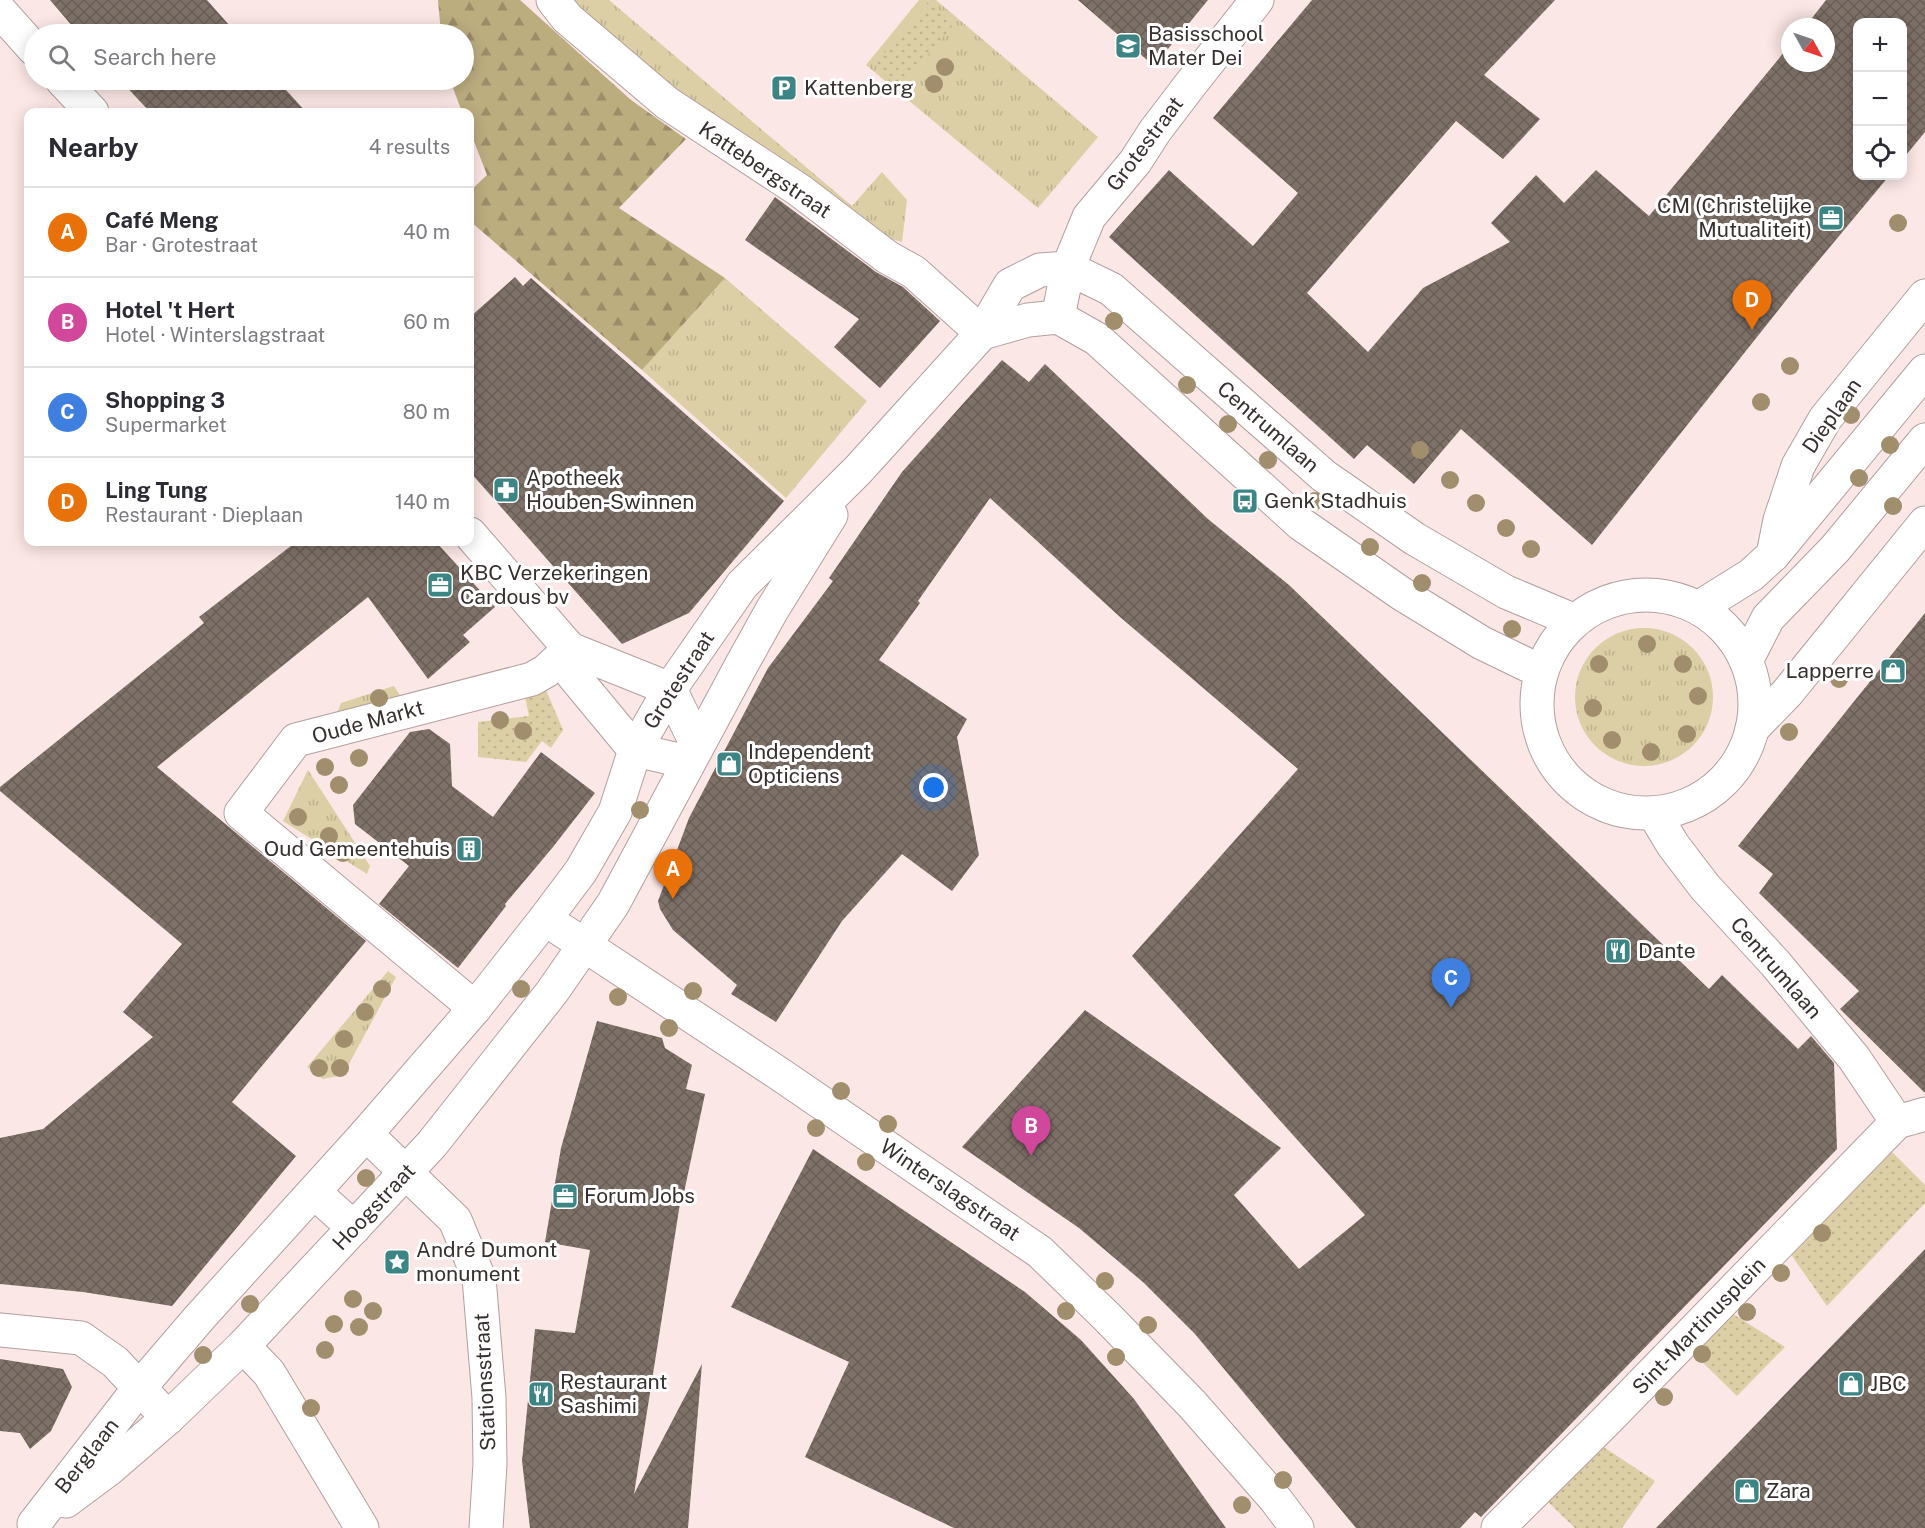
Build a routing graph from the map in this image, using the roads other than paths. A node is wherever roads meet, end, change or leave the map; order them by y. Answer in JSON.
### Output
{"nodes":[{"id":1,"x":553,"y":0,"type":"edge"},
{"id":2,"x":1257,"y":0,"type":"edge"},
{"id":3,"x":0,"y":11,"type":"edge"},
{"id":4,"x":24,"y":38,"type":"edge"},
{"id":5,"x":71,"y":90,"type":"edge"},
{"id":6,"x":88,"y":108,"type":"edge"},
{"id":7,"x":1068,"y":268,"type":"junction"},
{"id":8,"x":1925,"y":296,"type":"edge"},
{"id":9,"x":1058,"y":317,"type":"junction"},
{"id":10,"x":982,"y":333,"type":"junction"},
{"id":11,"x":1925,"y":371,"type":"edge"},
{"id":12,"x":1925,"y":440,"type":"edge"},
{"id":13,"x":858,"y":470,"type":"junction"},
{"id":14,"x":1925,"y":523,"type":"edge"},
{"id":15,"x":474,"y":539,"type":"edge"},
{"id":16,"x":1773,"y":555,"type":"junction"},
{"id":17,"x":1698,"y":608,"type":"junction"},
{"id":18,"x":1575,"y":621,"type":"junction"},
{"id":19,"x":570,"y":649,"type":"junction"},
{"id":20,"x":1746,"y":661,"type":"junction"},
{"id":21,"x":1542,"y":672,"type":"junction"},
{"id":22,"x":670,"y":689,"type":"junction"},
{"id":23,"x":1752,"y":729,"type":"junction"},
{"id":24,"x":635,"y":750,"type":"junction"},
{"id":25,"x":693,"y":753,"type":"junction"},
{"id":26,"x":1655,"y":815,"type":"junction"},
{"id":27,"x":545,"y":919,"type":"junction"},
{"id":28,"x":584,"y":945,"type":"junction"},
{"id":29,"x":475,"y":1008,"type":"junction"},
{"id":30,"x":1911,"y":1118,"type":"edge"},
{"id":31,"x":366,"y":1134,"type":"junction"},
{"id":32,"x":406,"y":1173,"type":"junction"},
{"id":33,"x":314,"y":1192,"type":"junction"},
{"id":34,"x":354,"y":1228,"type":"junction"},
{"id":35,"x":0,"y":1330,"type":"edge"},
{"id":36,"x":243,"y":1346,"type":"junction"},
{"id":37,"x":140,"y":1387,"type":"junction"},
{"id":38,"x":168,"y":1418,"type":"junction"},
{"id":39,"x":30,"y":1527,"type":"edge"},
{"id":40,"x":362,"y":1528,"type":"edge"},
{"id":41,"x":486,"y":1528,"type":"edge"},
{"id":42,"x":1297,"y":1528,"type":"edge"},
{"id":43,"x":1498,"y":1528,"type":"edge"}],
"edges":[{"from":1,"to":10,"type":"main road","name":"Kattebergstraat"},
{"from":2,"to":7,"type":"main road","name":"Grotestraat"},
{"from":3,"to":4,"type":"main road"},
{"from":5,"to":6,"type":"main road"},
{"from":7,"to":9,"type":"main road","name":"Grotestraat"},
{"from":7,"to":10,"type":"main road","name":"Grotestraat"},
{"from":7,"to":18,"type":"main road","name":"Centrumlaan"},
{"from":8,"to":16,"type":"main road","name":"Dieplaan"},
{"from":9,"to":10,"type":"main road"},
{"from":9,"to":21,"type":"main road"},
{"from":10,"to":13,"type":"main road","name":"Grotestraat"},
{"from":11,"to":16,"type":"main road","name":"Dieplaan"},
{"from":12,"to":20,"type":"main road"},
{"from":13,"to":22,"type":"main road","name":"Grotestraat"},
{"from":13,"to":25,"type":"main road","name":"Grotestraat"},
{"from":14,"to":23,"type":"main road"},
{"from":15,"to":19,"type":"main road"},
{"from":16,"to":17,"type":"main road","name":"Dieplaan"},
{"from":17,"to":18,"type":"main road"},
{"from":17,"to":20,"type":"main road"},
{"from":18,"to":21,"type":"main road"},
{"from":19,"to":22,"type":"main road"},
{"from":19,"to":24,"type":"main road"},
{"from":19,"to":29,"type":"main road","name":"Oude Markt"},
{"from":20,"to":23,"type":"main road"},
{"from":21,"to":26,"type":"main road"},
{"from":22,"to":24,"type":"main road","name":"Grotestraat"},
{"from":22,"to":25,"type":"main road"},
{"from":23,"to":26,"type":"main road"},
{"from":24,"to":25,"type":"main road"},
{"from":24,"to":27,"type":"main road","name":"Grotestraat"},
{"from":25,"to":28,"type":"main road","name":"Grotestraat"},
{"from":26,"to":30,"type":"main road","name":"Centrumlaan"},
{"from":27,"to":28,"type":"main road","name":"Winterslagstraat"},
{"from":27,"to":29,"type":"main road"},
{"from":28,"to":32,"type":"main road","name":"Hoogstraat"},
{"from":28,"to":42,"type":"main road","name":"Winterslagstraat"},
{"from":29,"to":31,"type":"main road"},
{"from":30,"to":43,"type":"main road","name":"Sint-Martinusplein"},
{"from":31,"to":32,"type":"main road","name":"Stationsstraat"},
{"from":31,"to":33,"type":"main road"},
{"from":32,"to":34,"type":"main road","name":"Hoogstraat"},
{"from":32,"to":41,"type":"main road","name":"Stationsstraat"},
{"from":33,"to":34,"type":"main road"},
{"from":33,"to":37,"type":"main road"},
{"from":34,"to":36,"type":"main road","name":"Hoogstraat"},
{"from":35,"to":37,"type":"main road"},
{"from":36,"to":38,"type":"main road","name":"Hoogstraat"},
{"from":36,"to":40,"type":"main road"},
{"from":37,"to":38,"type":"main road"},
{"from":37,"to":39,"type":"main road","name":"Berglaan"},
{"from":38,"to":39,"type":"main road","name":"Berglaan"}]}
